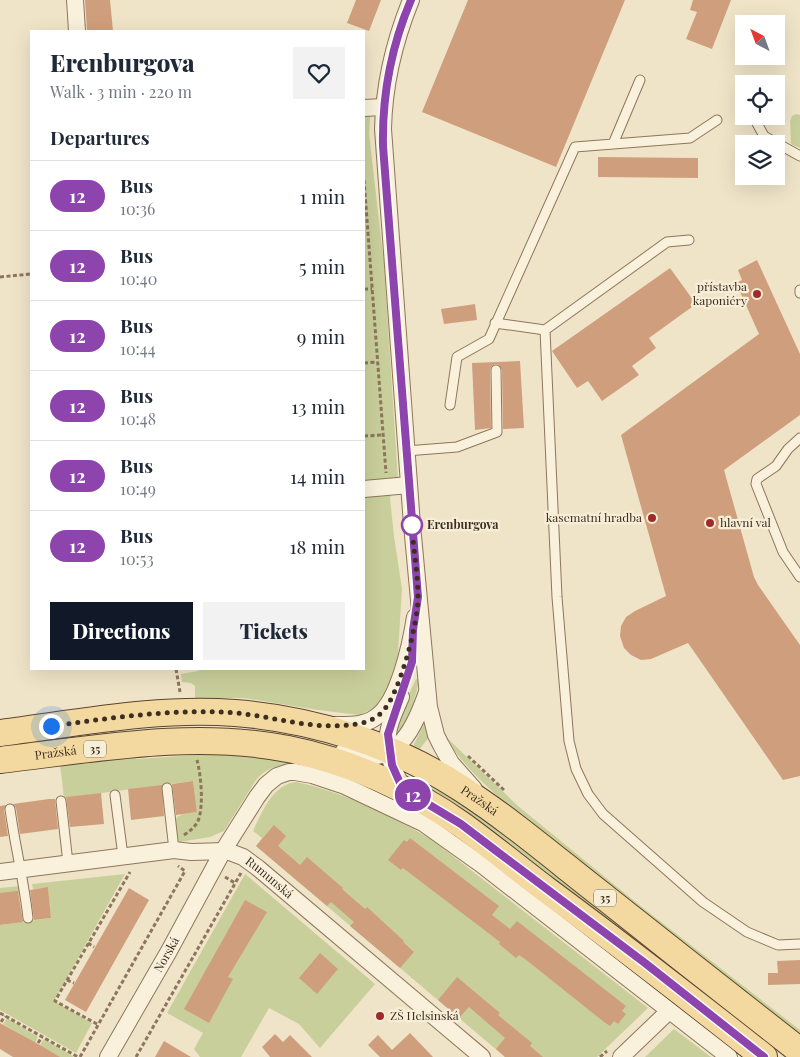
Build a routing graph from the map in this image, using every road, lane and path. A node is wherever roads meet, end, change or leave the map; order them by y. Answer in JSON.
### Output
{"nodes":[{"id":1,"x":75,"y":0,"type":"edge"},
{"id":2,"x":412,"y":0,"type":"edge"},
{"id":3,"x":77,"y":30,"type":"edge"},
{"id":4,"x":640,"y":80,"type":"dead end"},
{"id":5,"x":383,"y":107,"type":"junction"},
{"id":6,"x":365,"y":108,"type":"edge"},
{"id":7,"x":716,"y":120,"type":"dead end"},
{"id":8,"x":758,"y":125,"type":"edge"},
{"id":9,"x":613,"y":144,"type":"junction"},
{"id":10,"x":800,"y":156,"type":"edge"},
{"id":11,"x":365,"y":215,"type":"edge"},
{"id":12,"x":689,"y":240,"type":"dead end"},
{"id":13,"x":30,"y":274,"type":"edge"},
{"id":14,"x":0,"y":277,"type":"edge"},
{"id":15,"x":365,"y":289,"type":"edge"},
{"id":16,"x":372,"y":289,"type":"junction"},
{"id":17,"x":495,"y":323,"type":"junction"},
{"id":18,"x":545,"y":330,"type":"junction"},
{"id":19,"x":377,"y":362,"type":"junction"},
{"id":20,"x":365,"y":363,"type":"edge"},
{"id":21,"x":496,"y":370,"type":"dead end"},
{"id":22,"x":450,"y":406,"type":"dead end"},
{"id":23,"x":365,"y":436,"type":"edge"},
{"id":24,"x":383,"y":436,"type":"junction"},
{"id":25,"x":800,"y":438,"type":"edge"},
{"id":26,"x":406,"y":451,"type":"junction"},
{"id":27,"x":387,"y":481,"type":"dead end"},
{"id":28,"x":409,"y":485,"type":"junction"},
{"id":29,"x":365,"y":489,"type":"edge"},
{"id":30,"x":800,"y":577,"type":"edge"},
{"id":31,"x":418,"y":597,"type":"junction"},
{"id":32,"x":413,"y":630,"type":"junction"},
{"id":33,"x":176,"y":670,"type":"edge"},
{"id":34,"x":427,"y":690,"type":"junction"},
{"id":35,"x":181,"y":700,"type":"dead end"},
{"id":36,"x":315,"y":726,"type":"junction"},
{"id":37,"x":0,"y":733,"type":"edge"},
{"id":38,"x":186,"y":749,"type":"junction"},
{"id":39,"x":390,"y":752,"type":"junction"},
{"id":40,"x":465,"y":752,"type":"dead end"},
{"id":41,"x":0,"y":760,"type":"edge"},
{"id":42,"x":168,"y":788,"type":"dead end"},
{"id":43,"x":408,"y":792,"type":"junction"},
{"id":44,"x":115,"y":795,"type":"dead end"},
{"id":45,"x":61,"y":801,"type":"dead end"},
{"id":46,"x":500,"y":802,"type":"junction"},
{"id":47,"x":10,"y":809,"type":"dead end"},
{"id":48,"x":174,"y":846,"type":"junction"},
{"id":49,"x":223,"y":851,"type":"junction"},
{"id":50,"x":68,"y":863,"type":"junction"},
{"id":51,"x":126,"y":864,"type":"junction"},
{"id":52,"x":20,"y":869,"type":"junction"},
{"id":53,"x":185,"y":871,"type":"dead end"},
{"id":54,"x":0,"y":872,"type":"edge"},
{"id":55,"x":223,"y":875,"type":"dead end"},
{"id":56,"x":110,"y":906,"type":"junction"},
{"id":57,"x":116,"y":910,"type":"dead end"},
{"id":58,"x":28,"y":918,"type":"dead end"},
{"id":59,"x":88,"y":943,"type":"junction"},
{"id":60,"x":800,"y":944,"type":"edge"},
{"id":61,"x":94,"y":947,"type":"dead end"},
{"id":62,"x":67,"y":980,"type":"junction"},
{"id":63,"x":74,"y":983,"type":"dead end"},
{"id":64,"x":669,"y":1010,"type":"junction"},
{"id":65,"x":0,"y":1013,"type":"edge"},
{"id":66,"x":5,"y":1016,"type":"junction"},
{"id":67,"x":1,"y":1022,"type":"edge"},
{"id":68,"x":97,"y":1024,"type":"junction"},
{"id":69,"x":42,"y":1037,"type":"junction"},
{"id":70,"x":38,"y":1043,"type":"dead end"},
{"id":71,"x":800,"y":1051,"type":"edge"},
{"id":72,"x":79,"y":1057,"type":"edge"},
{"id":73,"x":108,"y":1057,"type":"edge"},
{"id":74,"x":136,"y":1057,"type":"edge"},
{"id":75,"x":482,"y":1057,"type":"edge"},
{"id":76,"x":621,"y":1057,"type":"edge"},
{"id":77,"x":729,"y":1057,"type":"edge"},
{"id":78,"x":764,"y":1057,"type":"edge"}],
"edges":[{"from":1,"to":3,"type":"street"},
{"from":2,"to":5,"type":"street"},
{"from":4,"to":9,"type":"lane"},
{"from":5,"to":6,"type":"street"},
{"from":5,"to":26,"type":"street"},
{"from":7,"to":9,"type":"lane"},
{"from":8,"to":10,"type":"lane"},
{"from":9,"to":17,"type":"lane"},
{"from":11,"to":16,"type":"path"},
{"from":12,"to":18,"type":"lane"},
{"from":13,"to":14,"type":"path"},
{"from":15,"to":16,"type":"path"},
{"from":16,"to":19,"type":"path"},
{"from":17,"to":18,"type":"lane"},
{"from":17,"to":22,"type":"lane"},
{"from":18,"to":60,"type":"lane"},
{"from":19,"to":20,"type":"path"},
{"from":19,"to":24,"type":"path"},
{"from":21,"to":26,"type":"lane"},
{"from":23,"to":24,"type":"path"},
{"from":24,"to":27,"type":"path"},
{"from":25,"to":30,"type":"lane"},
{"from":26,"to":28,"type":"street"},
{"from":28,"to":29,"type":"street"},
{"from":28,"to":31,"type":"street"},
{"from":31,"to":32,"type":"street"},
{"from":31,"to":34,"type":"street"},
{"from":32,"to":36,"type":"street"},
{"from":32,"to":39,"type":"street"},
{"from":33,"to":35,"type":"path"},
{"from":34,"to":39,"type":"street"},
{"from":34,"to":46,"type":"street"},
{"from":36,"to":37,"type":"main road","name":"Pražská","number":"35"},
{"from":36,"to":39,"type":"main road","name":"Pražská","number":"35"},
{"from":38,"to":39,"type":"street"},
{"from":38,"to":41,"type":"main road","name":"Pražská","number":"35"},
{"from":38,"to":43,"type":"main road","name":"Pražská","number":"35"},
{"from":38,"to":48,"type":"path"},
{"from":39,"to":43,"type":"street"},
{"from":39,"to":46,"type":"main road","name":"Pražská","number":"35"},
{"from":40,"to":46,"type":"path"},
{"from":42,"to":48,"type":"lane"},
{"from":43,"to":78,"type":"main road","name":"Pražská","number":"35"},
{"from":44,"to":51,"type":"lane"},
{"from":45,"to":50,"type":"lane"},
{"from":46,"to":71,"type":"main road","name":"Pražská","number":"35"},
{"from":47,"to":52,"type":"lane"},
{"from":48,"to":49,"type":"street","name":"Rumunská"},
{"from":48,"to":51,"type":"street","name":"Rumunská"},
{"from":49,"to":64,"type":"street"},
{"from":49,"to":73,"type":"street","name":"Norská"},
{"from":49,"to":75,"type":"street","name":"Rumunská"},
{"from":50,"to":51,"type":"street","name":"Rumunská"},
{"from":50,"to":52,"type":"street","name":"Rumunská"},
{"from":51,"to":56,"type":"path"},
{"from":52,"to":54,"type":"street","name":"Rumunská"},
{"from":52,"to":58,"type":"lane"},
{"from":53,"to":68,"type":"path"},
{"from":55,"to":74,"type":"path"},
{"from":56,"to":57,"type":"path"},
{"from":56,"to":59,"type":"path"},
{"from":59,"to":61,"type":"path"},
{"from":59,"to":62,"type":"path"},
{"from":62,"to":63,"type":"path"},
{"from":62,"to":68,"type":"path"},
{"from":64,"to":76,"type":"street"},
{"from":64,"to":77,"type":"street"},
{"from":65,"to":66,"type":"path"},
{"from":66,"to":67,"type":"path"},
{"from":66,"to":69,"type":"path"},
{"from":68,"to":72,"type":"path"},
{"from":69,"to":70,"type":"path"},
{"from":69,"to":72,"type":"path"}]}
